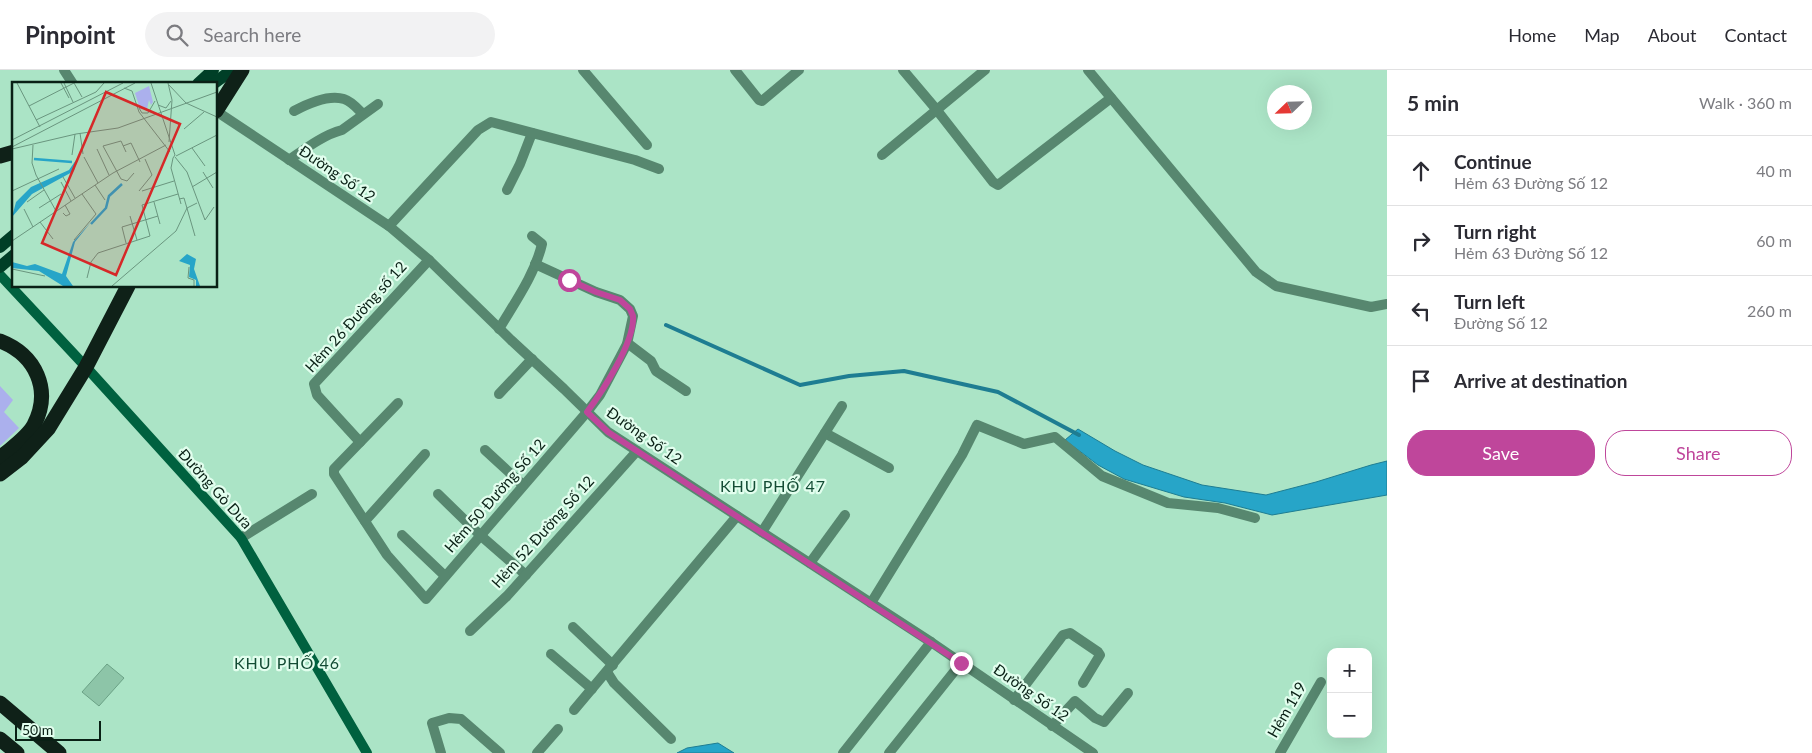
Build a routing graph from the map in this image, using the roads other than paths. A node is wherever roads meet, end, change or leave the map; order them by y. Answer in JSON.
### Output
{"nodes":[{"id":1,"x":64,"y":70,"type":"edge"},
{"id":2,"x":213,"y":70,"type":"edge"},
{"id":3,"x":232,"y":70,"type":"edge"},
{"id":4,"x":242,"y":70,"type":"edge"},
{"id":5,"x":583,"y":70,"type":"edge"},
{"id":6,"x":735,"y":70,"type":"edge"},
{"id":7,"x":799,"y":70,"type":"edge"},
{"id":8,"x":903,"y":70,"type":"edge"},
{"id":9,"x":985,"y":70,"type":"edge"},
{"id":10,"x":1088,"y":70,"type":"edge"},
{"id":11,"x":72,"y":82,"type":"edge"},
{"id":12,"x":200,"y":82,"type":"edge"},
{"id":13,"x":216,"y":82,"type":"edge"},
{"id":14,"x":1111,"y":98,"type":"junction"},
{"id":15,"x":378,"y":104,"type":"dead end"},
{"id":16,"x":218,"y":107,"type":"edge"},
{"id":17,"x":936,"y":109,"type":"junction"},
{"id":18,"x":218,"y":111,"type":"edge"},
{"id":19,"x":294,"y":111,"type":"dead end"},
{"id":20,"x":363,"y":114,"type":"junction"},
{"id":21,"x":532,"y":133,"type":"junction"},
{"id":22,"x":648,"y":145,"type":"dead end"},
{"id":23,"x":882,"y":155,"type":"dead end"},
{"id":24,"x":289,"y":160,"type":"junction"},
{"id":25,"x":659,"y":169,"type":"dead end"},
{"id":26,"x":508,"y":190,"type":"dead end"},
{"id":27,"x":389,"y":226,"type":"junction"},
{"id":28,"x":532,"y":236,"type":"dead end"},
{"id":29,"x":12,"y":238,"type":"edge"},
{"id":30,"x":0,"y":247,"type":"edge"},
{"id":31,"x":12,"y":257,"type":"edge"},
{"id":32,"x":429,"y":260,"type":"junction"},
{"id":33,"x":536,"y":264,"type":"junction"},
{"id":34,"x":0,"y":266,"type":"edge"},
{"id":35,"x":0,"y":275,"type":"edge"},
{"id":36,"x":12,"y":288,"type":"edge"},
{"id":37,"x":12,"y":288,"type":"edge"},
{"id":38,"x":127,"y":288,"type":"edge"},
{"id":39,"x":1387,"y":304,"type":"edge"},
{"id":40,"x":499,"y":329,"type":"junction"},
{"id":41,"x":0,"y":341,"type":"edge"},
{"id":42,"x":627,"y":344,"type":"junction"},
{"id":43,"x":532,"y":359,"type":"junction"},
{"id":44,"x":86,"y":367,"type":"junction"},
{"id":45,"x":686,"y":391,"type":"dead end"},
{"id":46,"x":499,"y":394,"type":"dead end"},
{"id":47,"x":398,"y":402,"type":"dead end"},
{"id":48,"x":842,"y":406,"type":"dead end"},
{"id":49,"x":587,"y":412,"type":"junction"},
{"id":50,"x":826,"y":433,"type":"junction"},
{"id":51,"x":360,"y":442,"type":"junction"},
{"id":52,"x":485,"y":450,"type":"dead end"},
{"id":53,"x":637,"y":451,"type":"junction"},
{"id":54,"x":425,"y":454,"type":"dead end"},
{"id":55,"x":0,"y":458,"type":"edge"},
{"id":56,"x":889,"y":468,"type":"dead end"},
{"id":57,"x":0,"y":474,"type":"edge"},
{"id":58,"x":523,"y":485,"type":"junction"},
{"id":59,"x":312,"y":494,"type":"dead end"},
{"id":60,"x":438,"y":494,"type":"dead end"},
{"id":61,"x":845,"y":515,"type":"dead end"},
{"id":62,"x":737,"y":516,"type":"junction"},
{"id":63,"x":1255,"y":518,"type":"dead end"},
{"id":64,"x":364,"y":521,"type":"junction"},
{"id":65,"x":762,"y":532,"type":"junction"},
{"id":66,"x":402,"y":534,"type":"dead end"},
{"id":67,"x":480,"y":534,"type":"junction"},
{"id":68,"x":241,"y":538,"type":"junction"},
{"id":69,"x":810,"y":563,"type":"junction"},
{"id":70,"x":526,"y":575,"type":"junction"},
{"id":71,"x":445,"y":576,"type":"junction"},
{"id":72,"x":871,"y":603,"type":"junction"},
{"id":73,"x":573,"y":628,"type":"dead end"},
{"id":74,"x":470,"y":631,"type":"dead end"},
{"id":75,"x":931,"y":642,"type":"junction"},
{"id":76,"x":551,"y":654,"type":"dead end"},
{"id":77,"x":961,"y":663,"type":"junction"},
{"id":78,"x":610,"y":668,"type":"junction"},
{"id":79,"x":1321,"y":682,"type":"dead end"},
{"id":80,"x":1083,"y":683,"type":"dead end"},
{"id":81,"x":592,"y":689,"type":"junction"},
{"id":82,"x":1128,"y":693,"type":"dead end"},
{"id":83,"x":1014,"y":700,"type":"junction"},
{"id":84,"x":0,"y":703,"type":"edge"},
{"id":85,"x":574,"y":710,"type":"dead end"},
{"id":86,"x":0,"y":717,"type":"edge"},
{"id":87,"x":1052,"y":726,"type":"junction"},
{"id":88,"x":558,"y":729,"type":"dead end"},
{"id":89,"x":0,"y":739,"type":"edge"},
{"id":90,"x":671,"y":739,"type":"dead end"},
{"id":91,"x":1089,"y":752,"type":"edge"},
{"id":92,"x":17,"y":753,"type":"edge"},
{"id":93,"x":44,"y":753,"type":"edge"},
{"id":94,"x":60,"y":753,"type":"edge"},
{"id":95,"x":367,"y":753,"type":"edge"},
{"id":96,"x":441,"y":753,"type":"edge"},
{"id":97,"x":500,"y":753,"type":"edge"},
{"id":98,"x":537,"y":753,"type":"edge"},
{"id":99,"x":844,"y":753,"type":"edge"},
{"id":100,"x":889,"y":753,"type":"edge"},
{"id":101,"x":1280,"y":753,"type":"edge"}],
"edges":[{"from":1,"to":11,"type":"street"},
{"from":2,"to":12,"type":"main road"},
{"from":3,"to":13,"type":"main road"},
{"from":4,"to":16,"type":"highway"},
{"from":5,"to":22,"type":"street"},
{"from":6,"to":7,"type":"street"},
{"from":8,"to":17,"type":"street"},
{"from":9,"to":17,"type":"street"},
{"from":10,"to":14,"type":"street"},
{"from":14,"to":17,"type":"street"},
{"from":14,"to":39,"type":"street"},
{"from":15,"to":20,"type":"street"},
{"from":17,"to":23,"type":"street"},
{"from":18,"to":24,"type":"street","name":"Đường Số 12"},
{"from":19,"to":20,"type":"street"},
{"from":20,"to":24,"type":"street"},
{"from":21,"to":25,"type":"street"},
{"from":21,"to":26,"type":"street"},
{"from":21,"to":27,"type":"street"},
{"from":24,"to":27,"type":"street","name":"Đường Số 12"},
{"from":27,"to":32,"type":"street","name":"Đường Số 12"},
{"from":28,"to":33,"type":"street"},
{"from":29,"to":30,"type":"main road"},
{"from":31,"to":34,"type":"main road"},
{"from":32,"to":40,"type":"street","name":"Đường Số 12"},
{"from":32,"to":51,"type":"street","name":"Hẻm 26 Đường số 12"},
{"from":33,"to":40,"type":"street"},
{"from":33,"to":42,"type":"street","name":"Hẻm 50 Đường Số 12"},
{"from":35,"to":37,"type":"street","name":"Đường Gò Dưa"},
{"from":36,"to":44,"type":"street","name":"Đường Gò Dưa"},
{"from":38,"to":44,"type":"highway"},
{"from":40,"to":43,"type":"street","name":"Đường Số 12"},
{"from":41,"to":55,"type":"highway"},
{"from":42,"to":45,"type":"street"},
{"from":42,"to":49,"type":"street","name":"Hẻm 50 Đường Số 12"},
{"from":43,"to":46,"type":"street"},
{"from":43,"to":49,"type":"street","name":"Đường Số 12"},
{"from":44,"to":57,"type":"highway"},
{"from":44,"to":68,"type":"street","name":"Đường Gò Dưa"},
{"from":47,"to":51,"type":"street"},
{"from":48,"to":50,"type":"street"},
{"from":49,"to":53,"type":"street","name":"Đường Số 12"},
{"from":49,"to":58,"type":"street","name":"Hẻm 50 Đường Số 12"},
{"from":50,"to":56,"type":"street"},
{"from":50,"to":65,"type":"street"},
{"from":51,"to":64,"type":"street"},
{"from":52,"to":58,"type":"street"},
{"from":53,"to":62,"type":"street","name":"Đường Số 12"},
{"from":53,"to":70,"type":"street","name":"Hẻm 52 Đường Số 12"},
{"from":54,"to":64,"type":"street"},
{"from":58,"to":67,"type":"street","name":"Hẻm 50 Đường Số 12"},
{"from":59,"to":68,"type":"street"},
{"from":60,"to":67,"type":"street"},
{"from":61,"to":69,"type":"street"},
{"from":62,"to":65,"type":"street","name":"Đường Số 12"},
{"from":62,"to":78,"type":"street"},
{"from":63,"to":72,"type":"street"},
{"from":64,"to":71,"type":"street","name":"Hẻm 50 Đường Số 12"},
{"from":65,"to":69,"type":"street","name":"Đường Số 12"},
{"from":66,"to":71,"type":"street"},
{"from":67,"to":70,"type":"street"},
{"from":67,"to":71,"type":"street","name":"Hẻm 50 Đường Số 12"},
{"from":68,"to":95,"type":"street","name":"Đường Gò Dưa"},
{"from":69,"to":72,"type":"street","name":"Đường Số 12"},
{"from":70,"to":74,"type":"street","name":"Hẻm 52 Đường Số 12"},
{"from":72,"to":75,"type":"street","name":"Đường Số 12"},
{"from":73,"to":78,"type":"street"},
{"from":75,"to":77,"type":"street","name":"Đường Số 12"},
{"from":75,"to":99,"type":"street"},
{"from":76,"to":81,"type":"street"},
{"from":77,"to":83,"type":"street","name":"Đường Số 12"},
{"from":77,"to":100,"type":"street"},
{"from":78,"to":81,"type":"street"},
{"from":78,"to":90,"type":"street"},
{"from":79,"to":101,"type":"street","name":"Hẻm 119"},
{"from":80,"to":83,"type":"street"},
{"from":81,"to":85,"type":"street"},
{"from":82,"to":87,"type":"street"},
{"from":83,"to":87,"type":"street","name":"Đường Số 12"},
{"from":84,"to":94,"type":"highway"},
{"from":86,"to":93,"type":"highway"},
{"from":87,"to":91,"type":"street","name":"Đường Số 12"},
{"from":88,"to":98,"type":"street"},
{"from":89,"to":92,"type":"highway"},
{"from":96,"to":97,"type":"street"}]}
